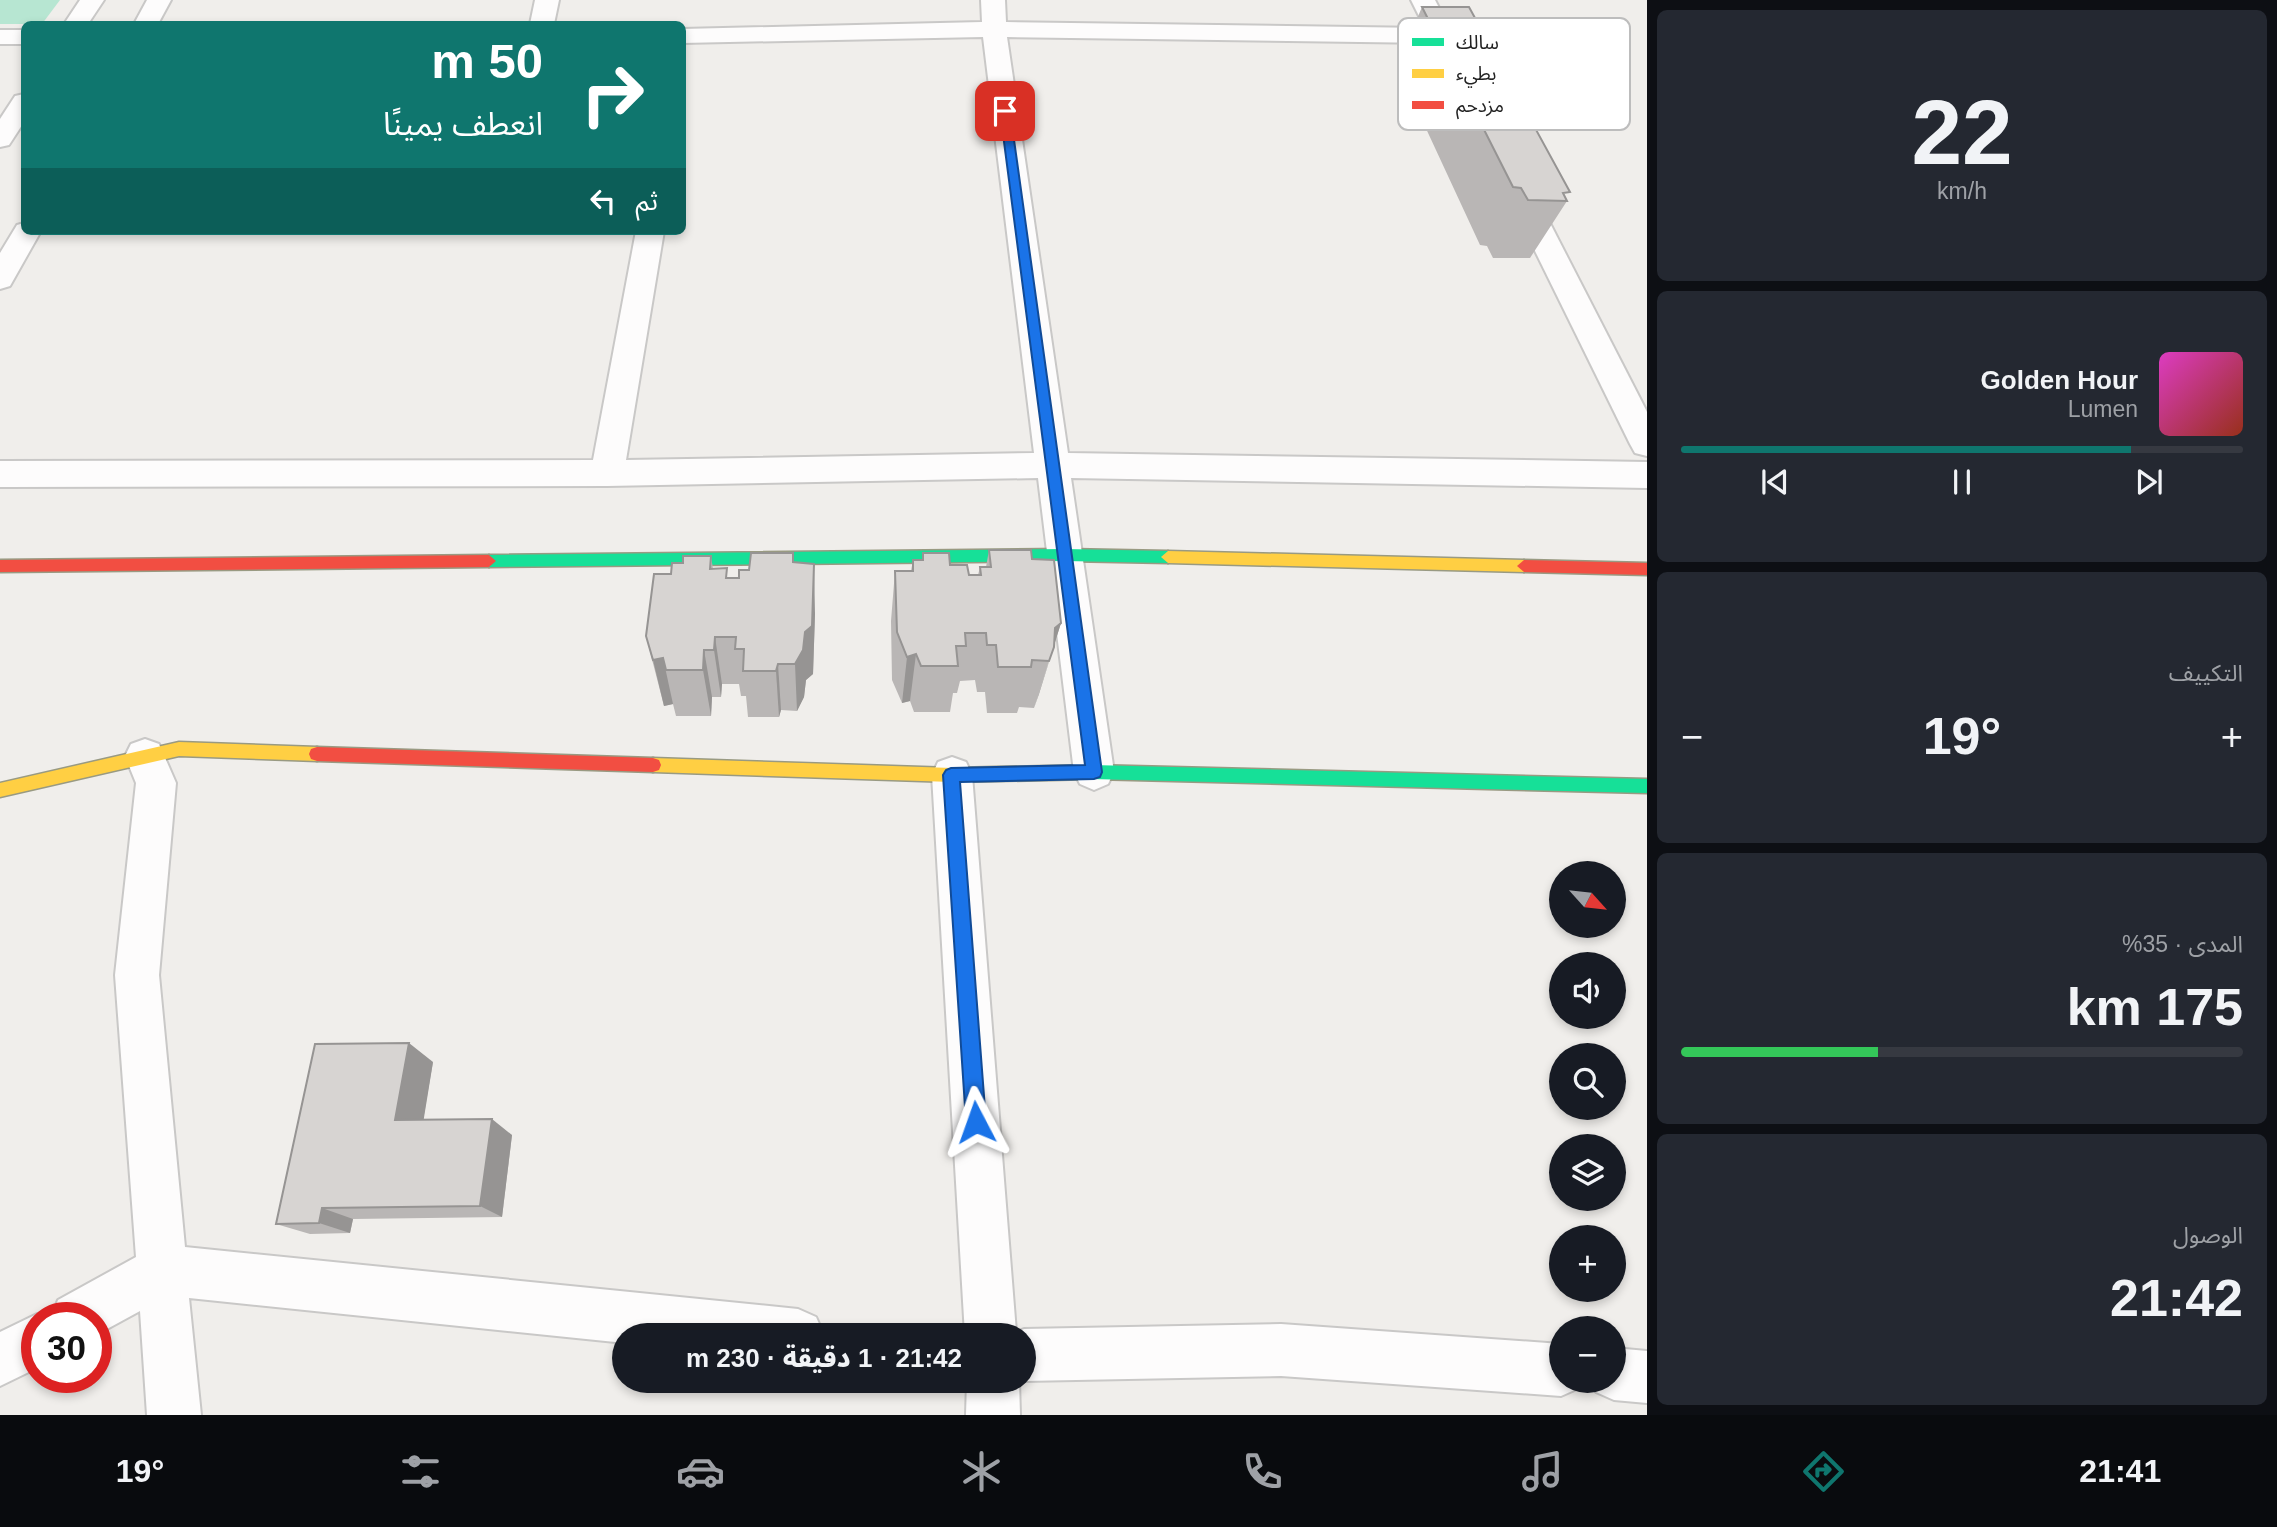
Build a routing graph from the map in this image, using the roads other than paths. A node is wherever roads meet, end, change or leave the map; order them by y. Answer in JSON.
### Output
{"nodes":[{"id":1,"x":92,"y":0,"type":"edge"},
{"id":2,"x":159,"y":0,"type":"edge"},
{"id":3,"x":547,"y":0,"type":"edge"},
{"id":4,"x":1423,"y":0,"type":"edge"},
{"id":5,"x":994,"y":15,"type":"edge"},
{"id":6,"x":1432,"y":18,"type":"edge"},
{"id":7,"x":78,"y":21,"type":"edge"},
{"id":8,"x":148,"y":21,"type":"edge"},
{"id":9,"x":543,"y":21,"type":"edge"},
{"id":10,"x":1398,"y":34,"type":"edge"},
{"id":11,"x":0,"y":37,"type":"edge"},
{"id":12,"x":21,"y":37,"type":"edge"},
{"id":13,"x":686,"y":39,"type":"edge"},
{"id":14,"x":21,"y":107,"type":"edge"},
{"id":15,"x":0,"y":139,"type":"edge"},
{"id":16,"x":1510,"y":172,"type":"edge"},
{"id":17,"x":25,"y":235,"type":"edge"},
{"id":18,"x":649,"y":235,"type":"edge"},
{"id":19,"x":0,"y":279,"type":"edge"},
{"id":20,"x":1647,"y":444,"type":"edge"},
{"id":21,"x":1053,"y":465,"type":"junction"},
{"id":22,"x":607,"y":473,"type":"junction"},
{"id":23,"x":0,"y":474,"type":"edge"},
{"id":24,"x":1647,"y":475,"type":"edge"},
{"id":25,"x":1065,"y":555,"type":"junction"},
{"id":26,"x":0,"y":566,"type":"edge"},
{"id":27,"x":1647,"y":569,"type":"edge"},
{"id":28,"x":145,"y":756,"type":"junction"},
{"id":29,"x":1094,"y":772,"type":"junction"},
{"id":30,"x":951,"y":775,"type":"junction"},
{"id":31,"x":1647,"y":786,"type":"edge"},
{"id":32,"x":0,"y":790,"type":"edge"},
{"id":33,"x":163,"y":1270,"type":"junction"},
{"id":34,"x":105,"y":1302,"type":"edge"},
{"id":35,"x":681,"y":1323,"type":"edge"},
{"id":36,"x":990,"y":1323,"type":"edge"},
{"id":37,"x":21,"y":1349,"type":"edge"},
{"id":38,"x":1036,"y":1355,"type":"edge"},
{"id":39,"x":0,"y":1360,"type":"edge"},
{"id":40,"x":1549,"y":1369,"type":"edge"},
{"id":41,"x":1626,"y":1375,"type":"edge"},
{"id":42,"x":1647,"y":1377,"type":"edge"},
{"id":43,"x":993,"y":1393,"type":"edge"},
{"id":44,"x":174,"y":1415,"type":"edge"},
{"id":45,"x":993,"y":1415,"type":"edge"}],
"edges":[{"from":1,"to":7,"type":"street"},
{"from":2,"to":8,"type":"street"},
{"from":3,"to":9,"type":"street"},
{"from":4,"to":6,"type":"street"},
{"from":5,"to":10,"type":"street"},
{"from":5,"to":13,"type":"street"},
{"from":5,"to":21,"type":"street"},
{"from":11,"to":12,"type":"street"},
{"from":14,"to":15,"type":"street"},
{"from":16,"to":20,"type":"street"},
{"from":17,"to":19,"type":"street"},
{"from":18,"to":22,"type":"street"},
{"from":21,"to":22,"type":"street"},
{"from":21,"to":24,"type":"street"},
{"from":21,"to":25,"type":"street"},
{"from":22,"to":23,"type":"street"},
{"from":25,"to":26,"type":"street"},
{"from":25,"to":27,"type":"street"},
{"from":25,"to":29,"type":"street"},
{"from":28,"to":30,"type":"street"},
{"from":28,"to":32,"type":"street"},
{"from":28,"to":33,"type":"street"},
{"from":29,"to":30,"type":"street"},
{"from":29,"to":31,"type":"street"},
{"from":30,"to":36,"type":"street"},
{"from":33,"to":34,"type":"street"},
{"from":33,"to":35,"type":"street"},
{"from":33,"to":44,"type":"street"},
{"from":37,"to":39,"type":"street"},
{"from":38,"to":40,"type":"street"},
{"from":41,"to":42,"type":"street"},
{"from":43,"to":45,"type":"street"}]}
